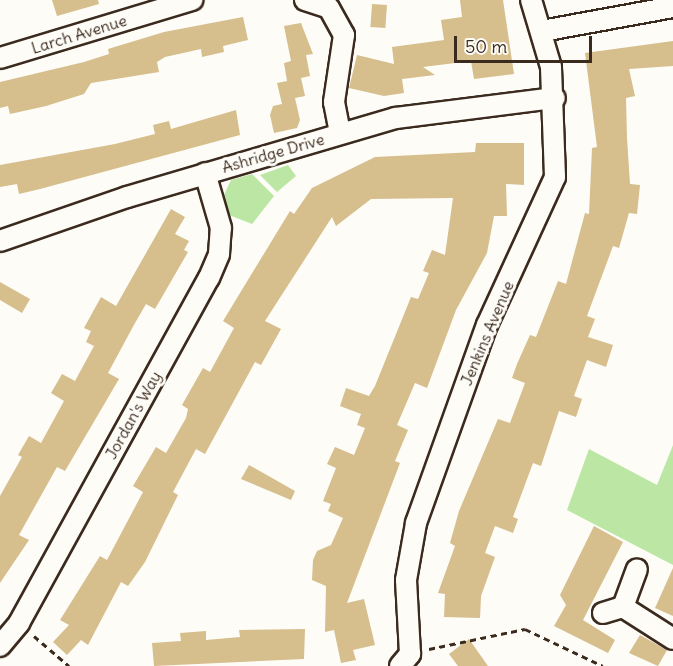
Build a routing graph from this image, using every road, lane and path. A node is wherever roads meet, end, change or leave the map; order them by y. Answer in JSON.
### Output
{"nodes":[{"id":1,"x":192,"y":0,"type":"edge"},
{"id":2,"x":305,"y":0,"type":"edge"},
{"id":3,"x":531,"y":0,"type":"edge"},
{"id":4,"x":673,"y":7,"type":"edge"},
{"id":5,"x":542,"y":31,"type":"junction"},
{"id":6,"x":0,"y":58,"type":"edge"},
{"id":7,"x":555,"y":98,"type":"junction"},
{"id":8,"x":340,"y":133,"type":"junction"},
{"id":9,"x":205,"y":173,"type":"junction"},
{"id":10,"x":0,"y":241,"type":"edge"},
{"id":11,"x":637,"y":569,"type":"dead end"},
{"id":12,"x":623,"y":607,"type":"junction"},
{"id":13,"x":603,"y":613,"type":"dead end"},
{"id":14,"x":19,"y":623,"type":"junction"},
{"id":15,"x":673,"y":639,"type":"edge"},
{"id":16,"x":0,"y":646,"type":"edge"},
{"id":17,"x":405,"y":660,"type":"edge"},
{"id":18,"x":69,"y":666,"type":"edge"},
{"id":19,"x":603,"y":666,"type":"edge"}],
"edges":[{"from":1,"to":6,"type":"street","name":"Larch Avenue"},
{"from":2,"to":8,"type":"street"},
{"from":3,"to":5,"type":"street","name":"Jenkins Avenue"},
{"from":4,"to":5,"type":"street"},
{"from":5,"to":7,"type":"street","name":"Jenkins Avenue"},
{"from":7,"to":8,"type":"street","name":"Ashridge Drive"},
{"from":7,"to":17,"type":"street","name":"Jenkins Avenue"},
{"from":8,"to":9,"type":"street","name":"Ashridge Drive"},
{"from":9,"to":10,"type":"street","name":"Ashridge Drive"},
{"from":9,"to":14,"type":"street","name":"Jordan's Way"},
{"from":11,"to":12,"type":"street"},
{"from":12,"to":13,"type":"street"},
{"from":12,"to":15,"type":"street"},
{"from":14,"to":16,"type":"street","name":"Jordan's Way"},
{"from":14,"to":18,"type":"path"},
{"from":17,"to":19,"type":"path"}]}
